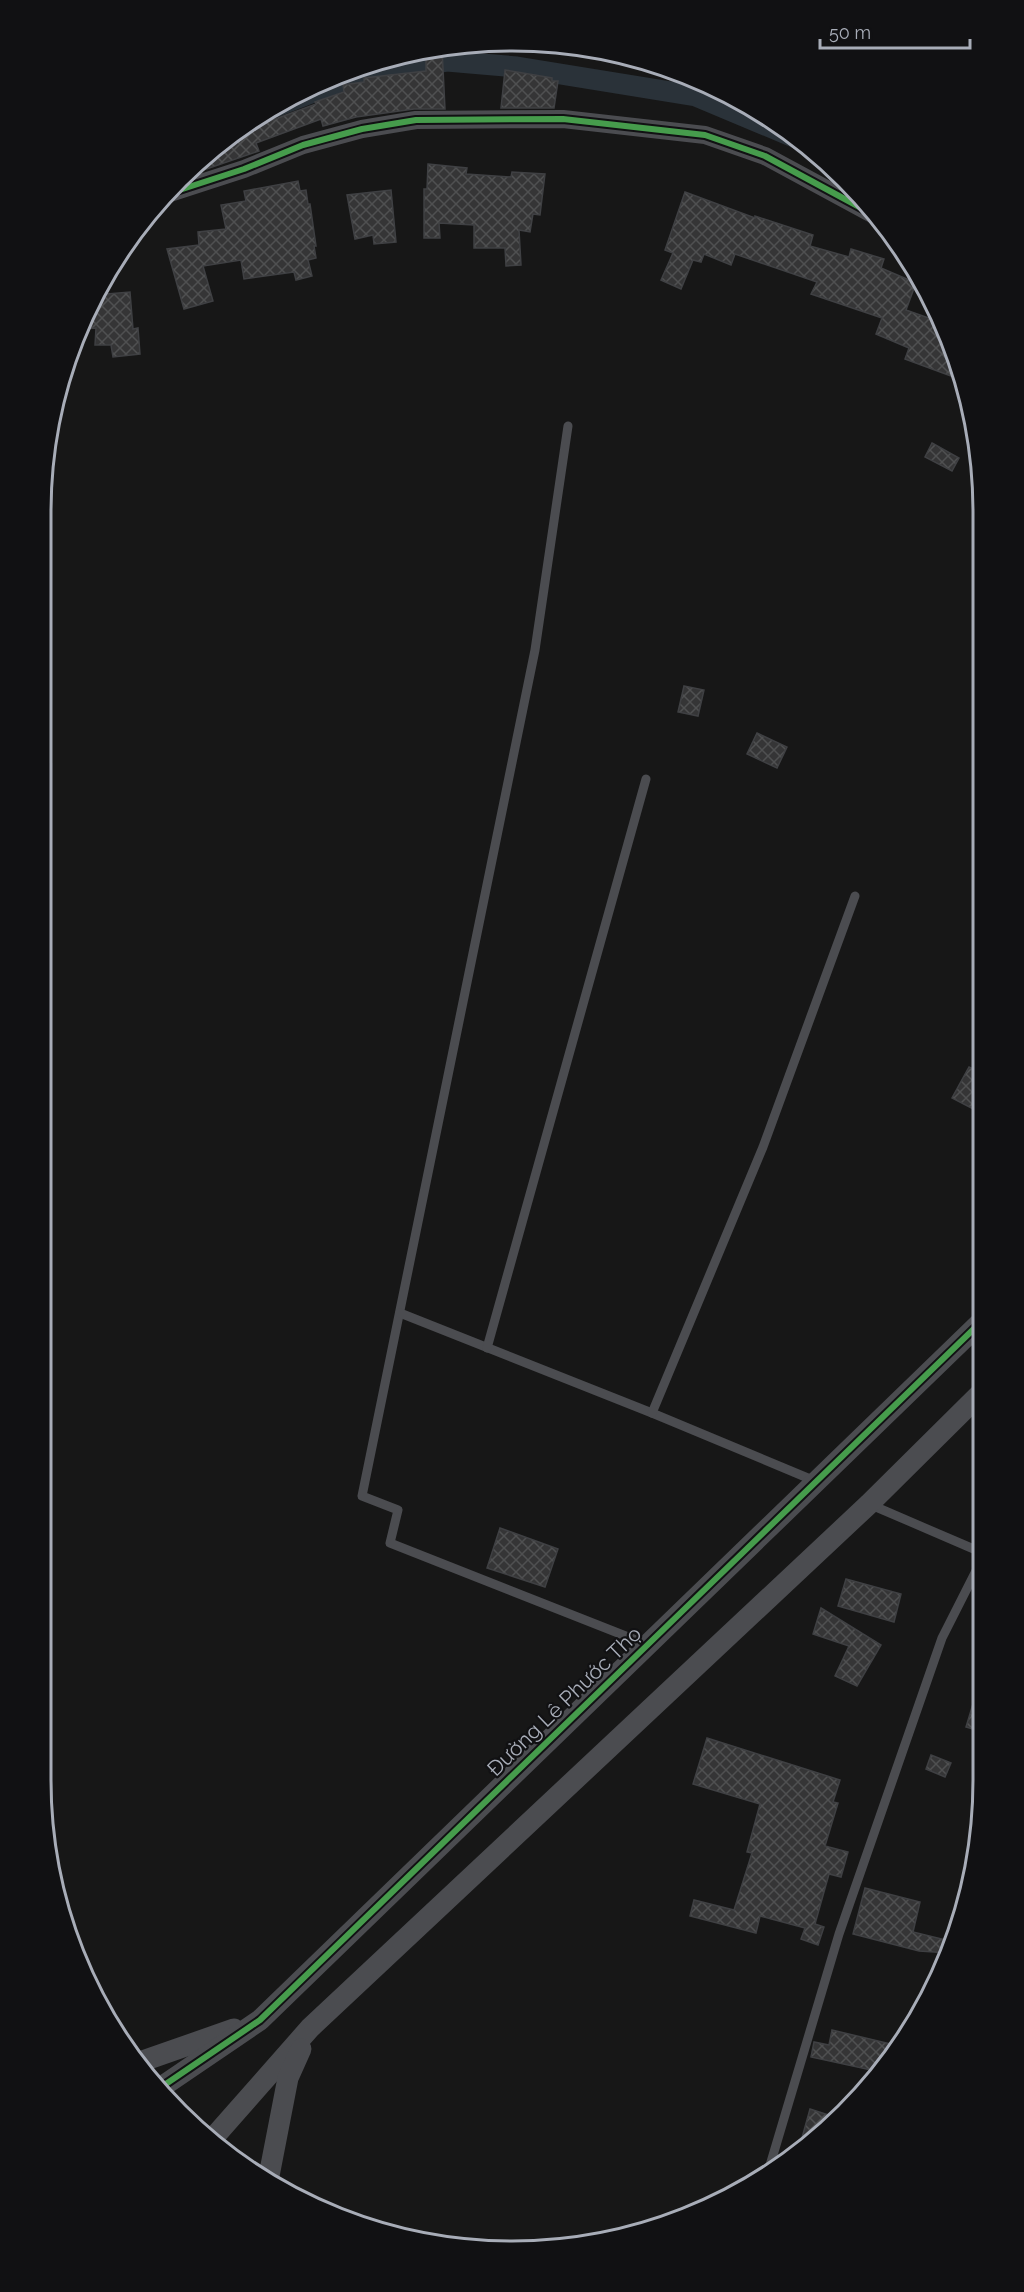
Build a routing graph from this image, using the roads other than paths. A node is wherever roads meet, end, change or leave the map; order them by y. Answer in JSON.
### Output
{"nodes":[{"id":1,"x":183,"y":189,"type":"edge"},
{"id":2,"x":857,"y":205,"type":"edge"},
{"id":3,"x":568,"y":426,"type":"dead end"},
{"id":4,"x":646,"y":779,"type":"dead end"},
{"id":5,"x":855,"y":897,"type":"dead end"},
{"id":6,"x":400,"y":1313,"type":"junction"},
{"id":7,"x":973,"y":1330,"type":"edge"},
{"id":8,"x":487,"y":1348,"type":"junction"},
{"id":9,"x":973,"y":1401,"type":"edge"},
{"id":10,"x":652,"y":1413,"type":"junction"},
{"id":11,"x":817,"y":1482,"type":"junction"},
{"id":12,"x":868,"y":1504,"type":"junction"},
{"id":13,"x":973,"y":1551,"type":"edge"},
{"id":14,"x":973,"y":1575,"type":"edge"},
{"id":15,"x":646,"y":1645,"type":"junction"},
{"id":16,"x":260,"y":2020,"type":"junction"},
{"id":17,"x":310,"y":2028,"type":"junction"},
{"id":18,"x":145,"y":2060,"type":"edge"},
{"id":19,"x":165,"y":2084,"type":"edge"},
{"id":20,"x":217,"y":2134,"type":"edge"},
{"id":21,"x":771,"y":2161,"type":"edge"},
{"id":22,"x":270,"y":2172,"type":"edge"}],
"edges":[{"from":1,"to":2,"type":"street"},
{"from":3,"to":6,"type":"lane"},
{"from":4,"to":8,"type":"lane"},
{"from":5,"to":10,"type":"lane"},
{"from":6,"to":8,"type":"lane"},
{"from":6,"to":15,"type":"lane"},
{"from":7,"to":11,"type":"street","name":"Đường Lê Phước Thọ"},
{"from":8,"to":10,"type":"lane"},
{"from":9,"to":12,"type":"street"},
{"from":10,"to":11,"type":"lane"},
{"from":11,"to":15,"type":"street","name":"Đường Lê Phước Thọ"},
{"from":12,"to":13,"type":"lane"},
{"from":12,"to":17,"type":"street"},
{"from":14,"to":21,"type":"lane"},
{"from":15,"to":16,"type":"street","name":"Đường Lê Phước Thọ"},
{"from":16,"to":18,"type":"street"},
{"from":16,"to":19,"type":"street","name":"Đường Lê Phước Thọ"},
{"from":17,"to":20,"type":"street"},
{"from":17,"to":22,"type":"street"}]}
